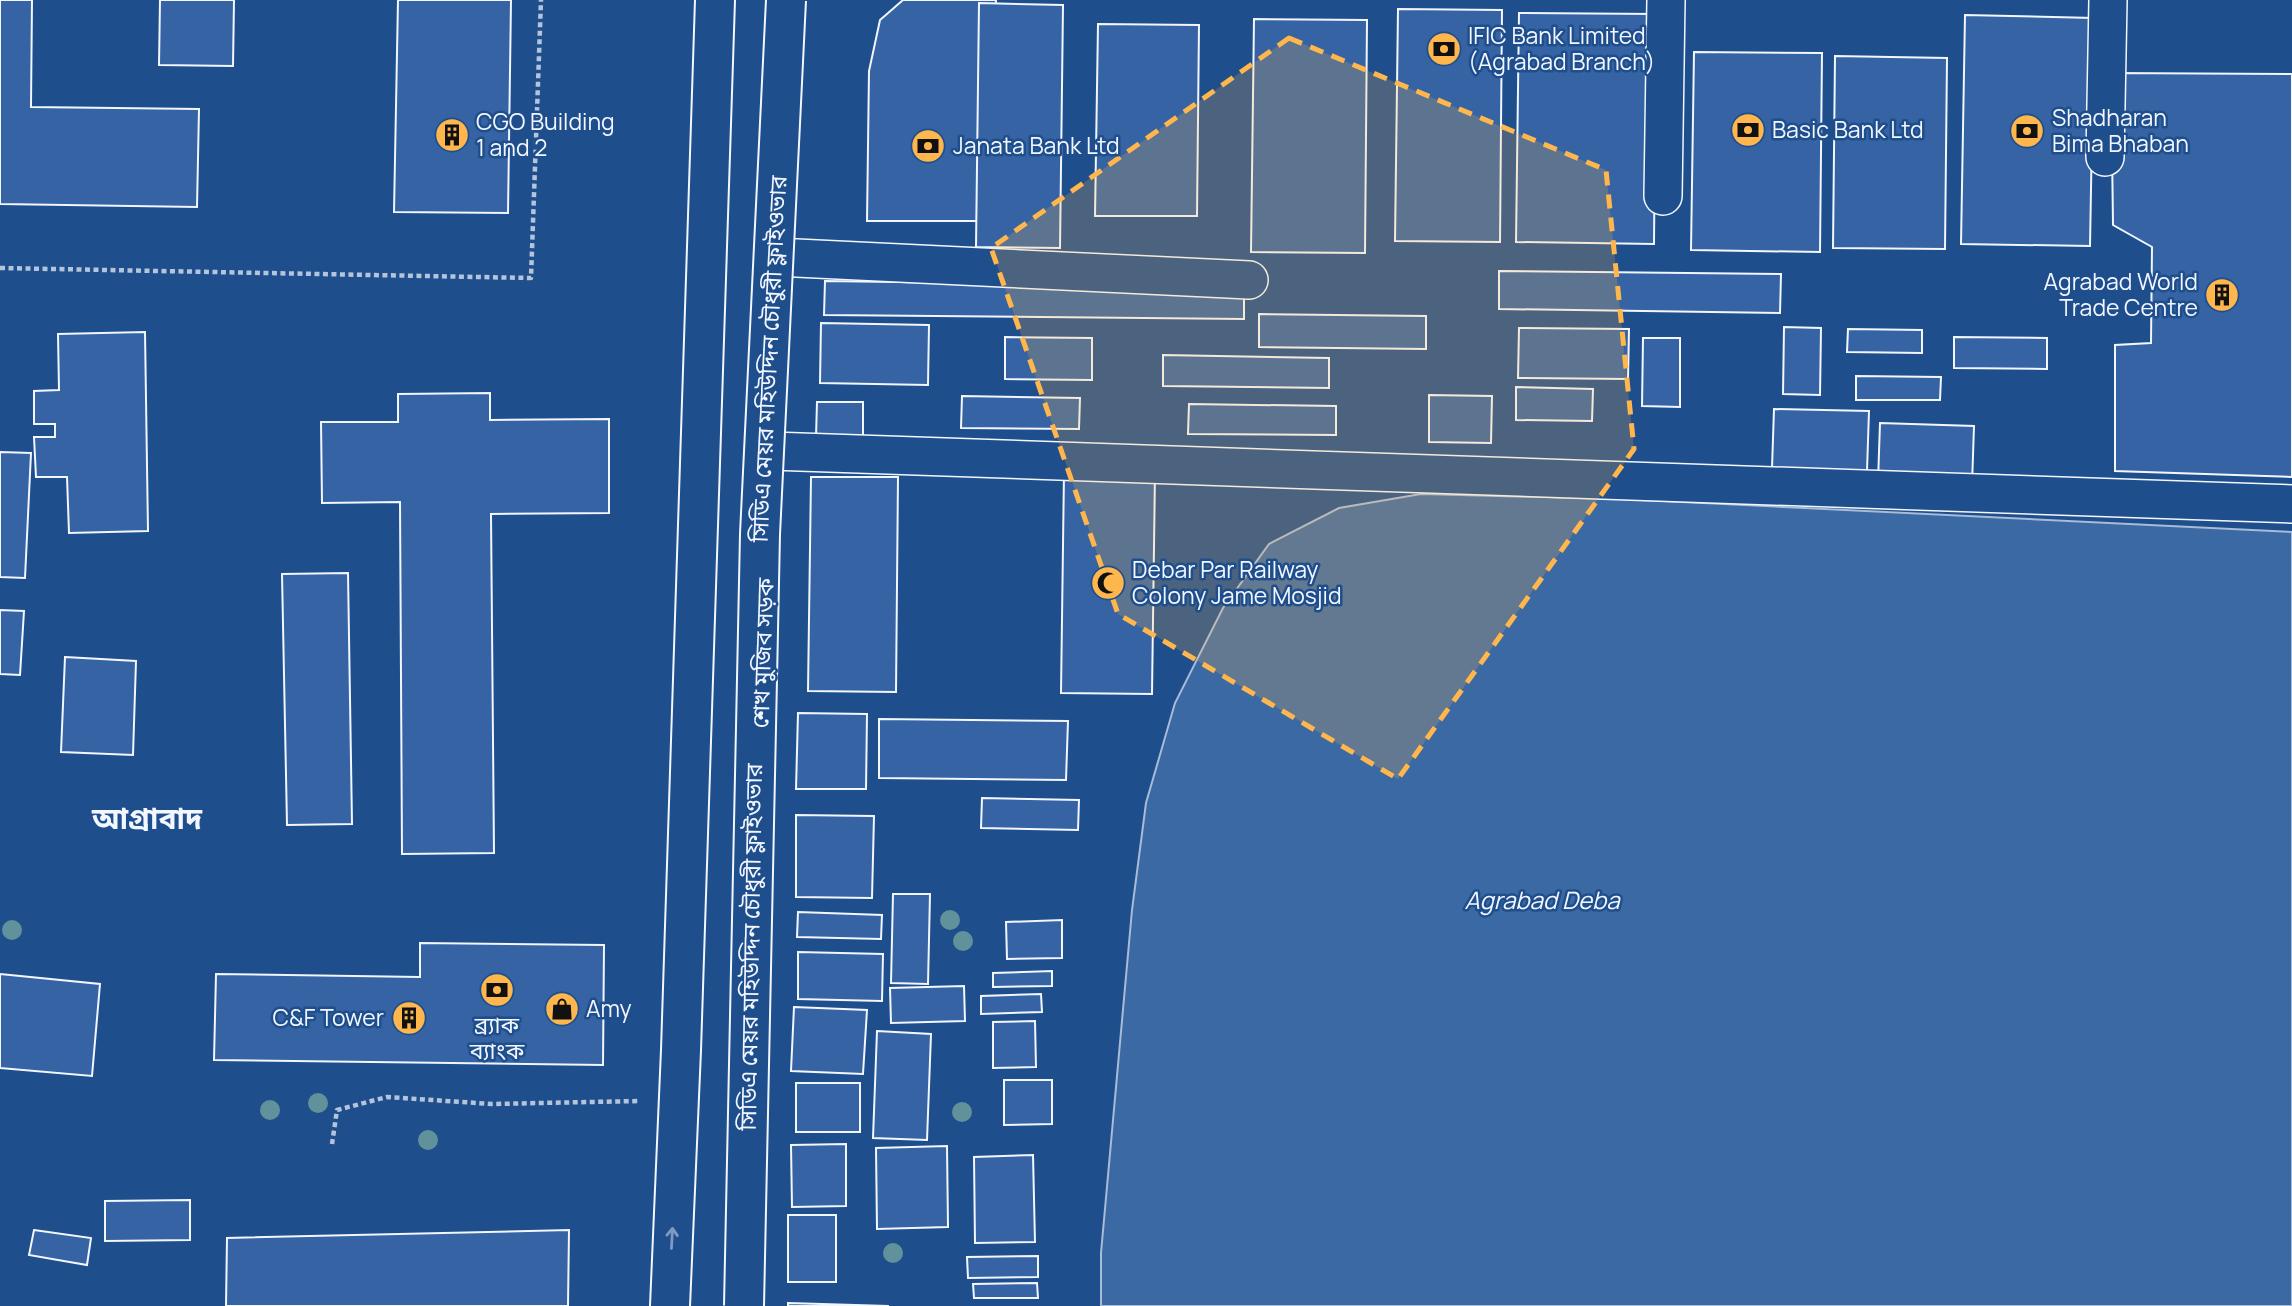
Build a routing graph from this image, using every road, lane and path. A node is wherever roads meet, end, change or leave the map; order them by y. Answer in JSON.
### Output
{"nodes":[{"id":1,"x":541,"y":0,"type":"edge"},
{"id":2,"x":715,"y":0,"type":"edge"},
{"id":3,"x":735,"y":0,"type":"edge"},
{"id":4,"x":784,"y":0,"type":"edge"},
{"id":5,"x":1666,"y":0,"type":"edge"},
{"id":6,"x":2108,"y":0,"type":"edge"},
{"id":7,"x":2105,"y":157,"type":"dead end"},
{"id":8,"x":1663,"y":196,"type":"dead end"},
{"id":9,"x":776,"y":257,"type":"junction"},
{"id":10,"x":0,"y":268,"type":"edge"},
{"id":11,"x":1250,"y":280,"type":"dead end"},
{"id":12,"x":771,"y":451,"type":"junction"},
{"id":13,"x":2292,"y":504,"type":"edge"},
{"id":14,"x":678,"y":1100,"type":"junction"},
{"id":15,"x":332,"y":1144,"type":"dead end"},
{"id":16,"x":670,"y":1306,"type":"edge"},
{"id":17,"x":695,"y":1306,"type":"edge"},
{"id":18,"x":737,"y":1306,"type":"edge"},
{"id":19,"x":744,"y":1306,"type":"edge"}],
"edges":[{"from":1,"to":10,"type":"path"},
{"from":2,"to":14,"type":"highway"},
{"from":3,"to":17,"type":"highway"},
{"from":4,"to":9,"type":"highway","name":"শেখ মুজিব সড়ক"},
{"from":4,"to":19,"type":"highway","name":"সিডিএ মেয়র মহিউদ্দিন চৌধুরী ফ্লাইওভার","bridge":true},
{"from":5,"to":8,"type":"street"},
{"from":6,"to":7,"type":"street"},
{"from":9,"to":11,"type":"street"},
{"from":9,"to":12,"type":"highway","name":"শেখ মুজিব সড়ক"},
{"from":12,"to":13,"type":"street"},
{"from":12,"to":18,"type":"highway","name":"শেখ মুজিব সড়ক"},
{"from":14,"to":15,"type":"path"},
{"from":16,"to":14,"type":"highway","one_way":true}]}
